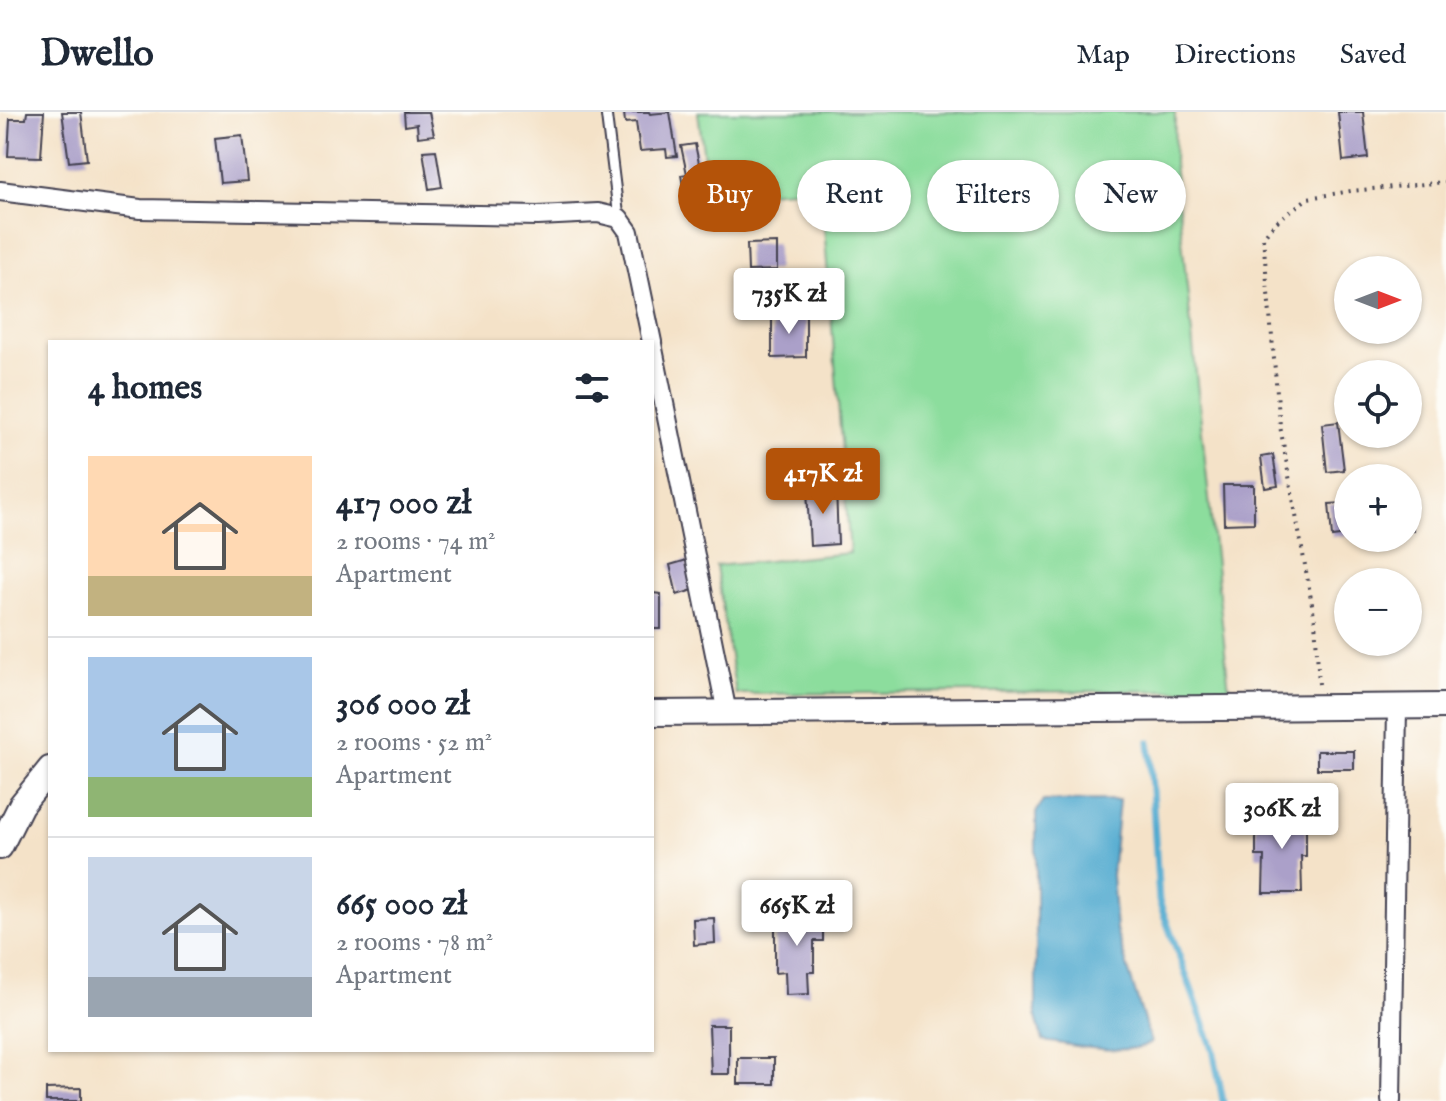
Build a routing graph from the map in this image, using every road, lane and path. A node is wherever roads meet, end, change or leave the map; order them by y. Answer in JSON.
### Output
{"nodes":[{"id":1,"x":606,"y":112,"type":"edge"},
{"id":2,"x":1445,"y":182,"type":"edge"},
{"id":3,"x":0,"y":191,"type":"edge"},
{"id":4,"x":619,"y":218,"type":"junction"},
{"id":5,"x":651,"y":340,"type":"edge"},
{"id":6,"x":654,"y":353,"type":"edge"},
{"id":7,"x":1397,"y":706,"type":"junction"},
{"id":8,"x":1446,"y":706,"type":"edge"},
{"id":9,"x":1321,"y":708,"type":"junction"},
{"id":10,"x":654,"y":713,"type":"edge"},
{"id":11,"x":727,"y":713,"type":"junction"},
{"id":12,"x":48,"y":771,"type":"edge"},
{"id":13,"x":0,"y":847,"type":"edge"},
{"id":14,"x":1391,"y":1101,"type":"edge"}],
"edges":[{"from":1,"to":4,"type":"lane"},
{"from":2,"to":9,"type":"path"},
{"from":3,"to":4,"type":"street"},
{"from":4,"to":5,"type":"street"},
{"from":6,"to":11,"type":"street"},
{"from":7,"to":8,"type":"street"},
{"from":7,"to":9,"type":"street"},
{"from":7,"to":14,"type":"street"},
{"from":9,"to":11,"type":"street"},
{"from":10,"to":11,"type":"street"},
{"from":12,"to":13,"type":"street"}]}
